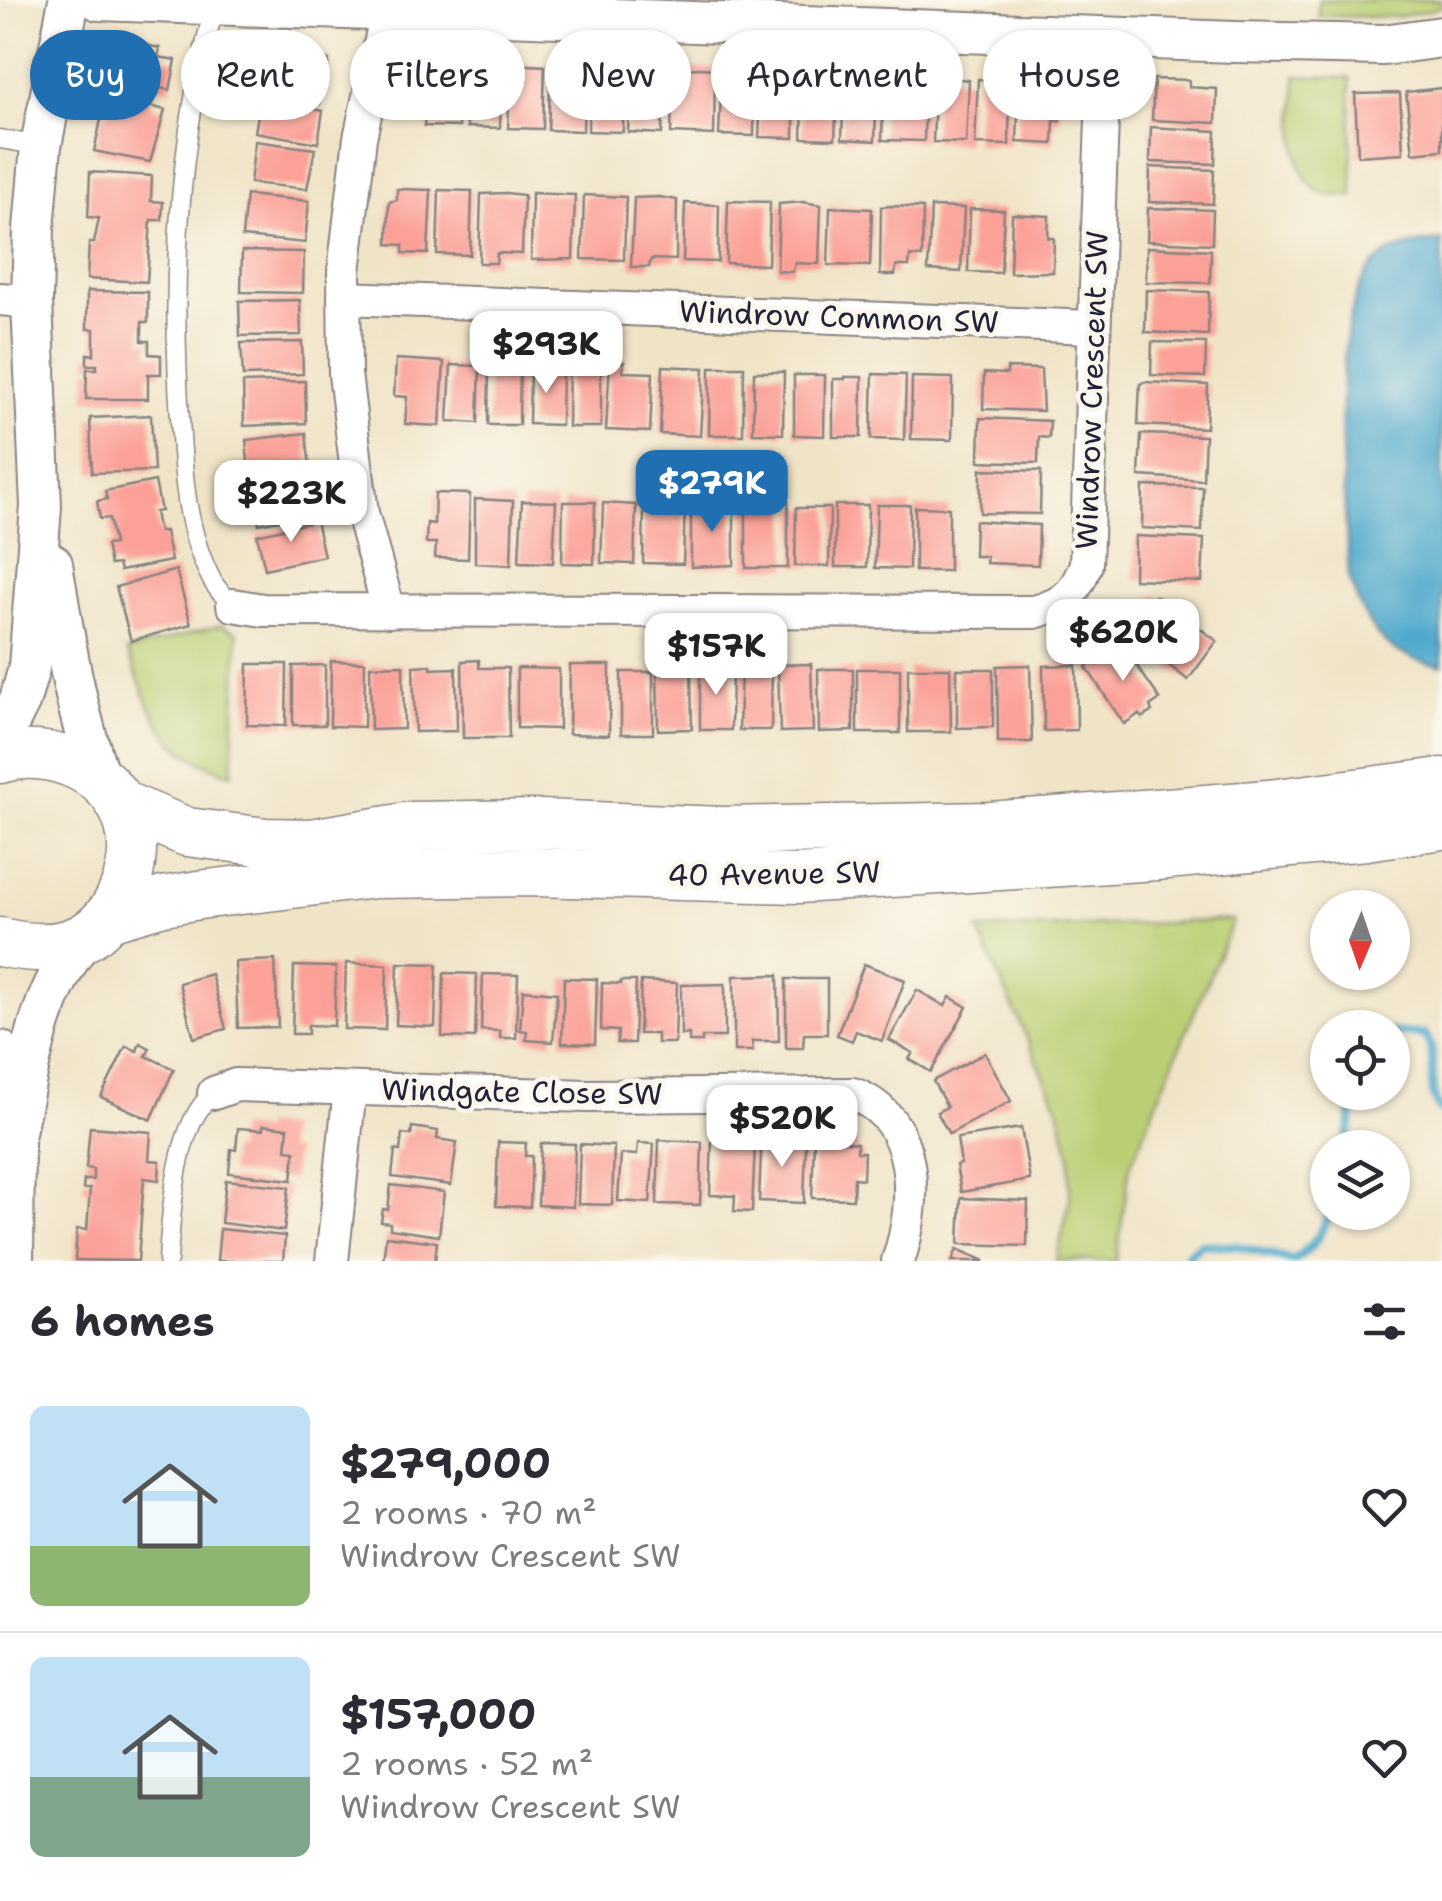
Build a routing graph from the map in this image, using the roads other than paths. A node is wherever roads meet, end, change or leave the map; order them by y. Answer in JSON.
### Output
{"nodes":[{"id":1,"x":70,"y":0,"type":"edge"},
{"id":2,"x":99,"y":0,"type":"edge"},
{"id":3,"x":215,"y":3,"type":"edge"},
{"id":4,"x":387,"y":12,"type":"junction"},
{"id":5,"x":983,"y":32,"type":"edge"},
{"id":6,"x":1442,"y":37,"type":"edge"},
{"id":7,"x":1156,"y":38,"type":"edge"},
{"id":8,"x":1102,"y":120,"type":"edge"},
{"id":9,"x":0,"y":139,"type":"edge"},
{"id":10,"x":40,"y":146,"type":"junction"},
{"id":11,"x":344,"y":298,"type":"junction"},
{"id":12,"x":16,"y":300,"type":"edge"},
{"id":13,"x":1093,"y":327,"type":"junction"},
{"id":14,"x":42,"y":506,"type":"junction"},
{"id":15,"x":233,"y":605,"type":"joint"},
{"id":16,"x":389,"y":611,"type":"junction"},
{"id":17,"x":0,"y":740,"type":"edge"},
{"id":18,"x":0,"y":760,"type":"edge"},
{"id":19,"x":1442,"y":782,"type":"edge"},
{"id":20,"x":111,"y":793,"type":"junction"},
{"id":21,"x":1442,"y":825,"type":"edge"},
{"id":22,"x":96,"y":928,"type":"junction"},
{"id":23,"x":0,"y":942,"type":"edge"},
{"id":24,"x":0,"y":1050,"type":"edge"},
{"id":25,"x":350,"y":1089,"type":"junction"},
{"id":26,"x":214,"y":1094,"type":"joint"},
{"id":27,"x":14,"y":1137,"type":"junction"},
{"id":28,"x":13,"y":1261,"type":"edge"},
{"id":29,"x":168,"y":1261,"type":"edge"},
{"id":30,"x":332,"y":1261,"type":"edge"},
{"id":31,"x":898,"y":1261,"type":"edge"}],
"edges":[{"from":1,"to":10,"type":"street"},
{"from":2,"to":3,"type":"street"},
{"from":3,"to":4,"type":"street"},
{"from":3,"to":15,"type":"lane"},
{"from":4,"to":5,"type":"street"},
{"from":4,"to":11,"type":"street"},
{"from":6,"to":7,"type":"street"},
{"from":8,"to":13,"type":"street","name":"Windrow Crescent SW"},
{"from":9,"to":10,"type":"lane"},
{"from":10,"to":12,"type":"street"},
{"from":11,"to":13,"type":"street","name":"Windrow Common SW"},
{"from":11,"to":16,"type":"street"},
{"from":12,"to":14,"type":"street"},
{"from":13,"to":16,"type":"street","name":"Windrow Crescent SW"},
{"from":14,"to":17,"type":"street"},
{"from":14,"to":20,"type":"street"},
{"from":15,"to":16,"type":"street","name":"Windrow Crescent SW"},
{"from":18,"to":20,"type":"main road","name":"40 Avenue SW"},
{"from":19,"to":20,"type":"main road","name":"40 Avenue SW"},
{"from":20,"to":22,"type":"main road"},
{"from":21,"to":22,"type":"main road","name":"40 Avenue SW"},
{"from":22,"to":23,"type":"main road","name":"40 Avenue SW"},
{"from":22,"to":27,"type":"street"},
{"from":24,"to":27,"type":"street"},
{"from":25,"to":26,"type":"street"},
{"from":25,"to":30,"type":"street","name":"Windgate Close SW"},
{"from":25,"to":31,"type":"street","name":"Windgate Close SW"},
{"from":26,"to":29,"type":"lane"},
{"from":27,"to":28,"type":"street"}]}
